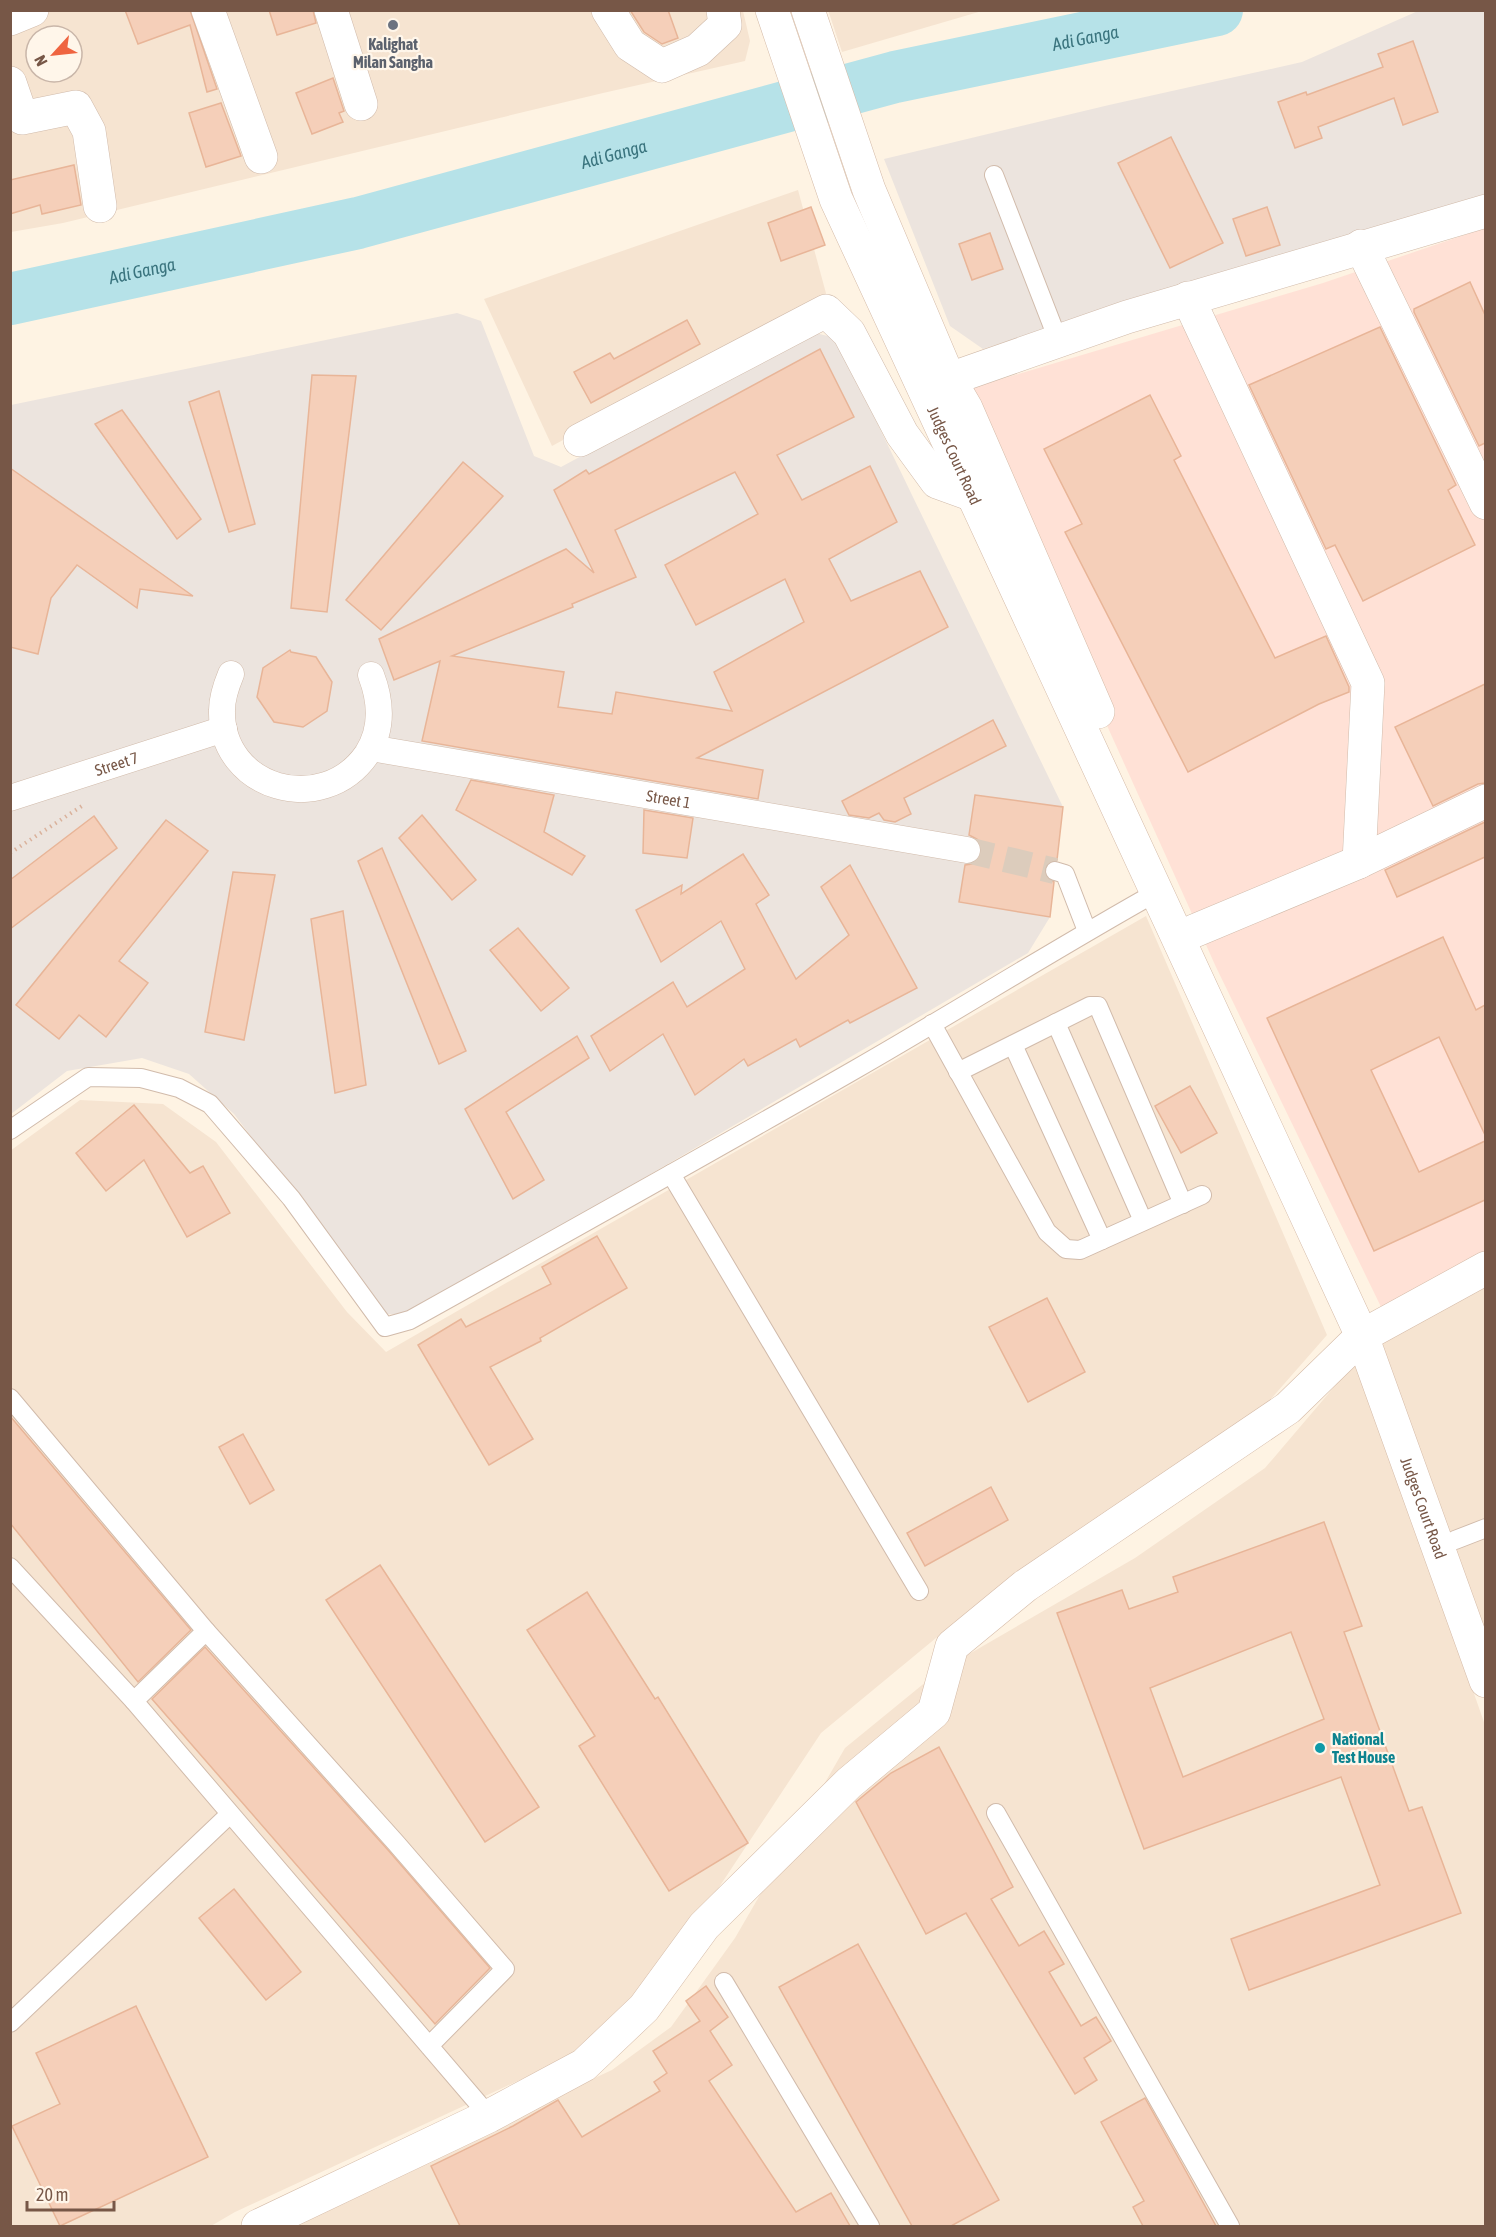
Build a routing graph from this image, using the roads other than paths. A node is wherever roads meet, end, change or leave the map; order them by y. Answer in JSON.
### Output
{"nodes":[{"id":1,"x":32,"y":10,"type":"edge"},
{"id":2,"x":208,"y":10,"type":"edge"},
{"id":3,"x":332,"y":10,"type":"edge"},
{"id":4,"x":608,"y":10,"type":"edge"},
{"id":5,"x":723,"y":10,"type":"edge"},
{"id":6,"x":772,"y":10,"type":"edge"},
{"id":7,"x":808,"y":10,"type":"edge"},
{"id":8,"x":10,"y":19,"type":"edge"},
{"id":9,"x":10,"y":83,"type":"edge"},
{"id":10,"x":361,"y":104,"type":"dead end"},
{"id":11,"x":261,"y":157,"type":"dead end"},
{"id":12,"x":994,"y":175,"type":"dead end"},
{"id":13,"x":100,"y":206,"type":"dead end"},
{"id":14,"x":1485,"y":211,"type":"edge"},
{"id":15,"x":1361,"y":246,"type":"junction"},
{"id":16,"x":1188,"y":298,"type":"junction"},
{"id":17,"x":1058,"y":340,"type":"junction"},
{"id":18,"x":936,"y":384,"type":"junction"},
{"id":19,"x":580,"y":440,"type":"dead end"},
{"id":20,"x":973,"y":495,"type":"junction"},
{"id":21,"x":1485,"y":502,"type":"edge"},
{"id":22,"x":231,"y":674,"type":"dead end"},
{"id":23,"x":371,"y":675,"type":"dead end"},
{"id":24,"x":224,"y":729,"type":"junction"},
{"id":25,"x":370,"y":748,"type":"junction"},
{"id":26,"x":10,"y":798,"type":"edge"},
{"id":27,"x":1485,"y":801,"type":"edge"},
{"id":28,"x":967,"y":849,"type":"tunnel mouth"},
{"id":29,"x":1359,"y":862,"type":"junction"},
{"id":30,"x":1055,"y":871,"type":"tunnel mouth"},
{"id":31,"x":1157,"y":892,"type":"junction"},
{"id":32,"x":1087,"y":931,"type":"junction"},
{"id":33,"x":1194,"y":931,"type":"junction"},
{"id":34,"x":1056,"y":1023,"type":"junction"},
{"id":35,"x":932,"y":1024,"type":"junction"},
{"id":36,"x":1013,"y":1045,"type":"junction"},
{"id":37,"x":958,"y":1072,"type":"junction"},
{"id":38,"x":10,"y":1130,"type":"edge"},
{"id":39,"x":671,"y":1174,"type":"junction"},
{"id":40,"x":1202,"y":1195,"type":"dead end"},
{"id":41,"x":1183,"y":1204,"type":"junction"},
{"id":42,"x":1143,"y":1221,"type":"junction"},
{"id":43,"x":1101,"y":1240,"type":"junction"},
{"id":44,"x":1485,"y":1268,"type":"edge"},
{"id":45,"x":1370,"y":1332,"type":"junction"},
{"id":46,"x":10,"y":1398,"type":"edge"},
{"id":47,"x":1485,"y":1527,"type":"edge"},
{"id":48,"x":1455,"y":1540,"type":"junction"},
{"id":49,"x":10,"y":1567,"type":"edge"},
{"id":50,"x":919,"y":1591,"type":"dead end"},
{"id":51,"x":1485,"y":1624,"type":"edge"},
{"id":52,"x":206,"y":1631,"type":"junction"},
{"id":53,"x":1485,"y":1681,"type":"edge"},
{"id":54,"x":134,"y":1701,"type":"junction"},
{"id":55,"x":230,"y":1814,"type":"junction"},
{"id":56,"x":996,"y":1814,"type":"dead end"},
{"id":57,"x":724,"y":1982,"type":"dead end"},
{"id":58,"x":12,"y":2017,"type":"edge"},
{"id":59,"x":429,"y":2046,"type":"junction"},
{"id":60,"x":489,"y":2116,"type":"junction"},
{"id":61,"x":258,"y":2226,"type":"edge"},
{"id":62,"x":870,"y":2226,"type":"edge"},
{"id":63,"x":1230,"y":2226,"type":"edge"}],
"edges":[{"from":1,"to":8,"type":"main road"},
{"from":2,"to":11,"type":"main road"},
{"from":3,"to":10,"type":"main road"},
{"from":4,"to":5,"type":"main road"},
{"from":6,"to":18,"type":"main road","name":"Judges Court Road"},
{"from":7,"to":18,"type":"main road","name":"Judges Court Road"},
{"from":9,"to":13,"type":"main road"},
{"from":12,"to":17,"type":"lane"},
{"from":14,"to":15,"type":"main road"},
{"from":15,"to":16,"type":"main road"},
{"from":15,"to":21,"type":"main road"},
{"from":16,"to":17,"type":"main road"},
{"from":16,"to":29,"type":"main road"},
{"from":17,"to":18,"type":"main road"},
{"from":18,"to":20,"type":"main road","name":"Judges Court Road"},
{"from":18,"to":33,"type":"main road","name":"Judges Court Road"},
{"from":19,"to":20,"type":"main road"},
{"from":20,"to":31,"type":"main road","name":"Judges Court Road"},
{"from":22,"to":24,"type":"street"},
{"from":23,"to":25,"type":"street"},
{"from":24,"to":25,"type":"street"},
{"from":24,"to":26,"type":"street","name":"Street 7"},
{"from":25,"to":28,"type":"street","name":"Street 1"},
{"from":27,"to":29,"type":"main road"},
{"from":29,"to":33,"type":"main road"},
{"from":30,"to":32,"type":"lane"},
{"from":31,"to":32,"type":"lane"},
{"from":31,"to":45,"type":"main road","name":"Judges Court Road"},
{"from":32,"to":35,"type":"lane"},
{"from":33,"to":45,"type":"main road","name":"Judges Court Road"},
{"from":34,"to":36,"type":"lane"},
{"from":34,"to":41,"type":"lane"},
{"from":34,"to":42,"type":"lane"},
{"from":35,"to":37,"type":"lane"},
{"from":35,"to":39,"type":"lane"},
{"from":36,"to":37,"type":"lane"},
{"from":36,"to":43,"type":"lane"},
{"from":37,"to":43,"type":"lane"},
{"from":38,"to":39,"type":"lane"},
{"from":39,"to":50,"type":"lane"},
{"from":40,"to":41,"type":"lane"},
{"from":41,"to":42,"type":"lane"},
{"from":42,"to":43,"type":"lane"},
{"from":44,"to":45,"type":"main road"},
{"from":45,"to":48,"type":"main road"},
{"from":45,"to":53,"type":"main road","name":"Judges Court Road"},
{"from":45,"to":60,"type":"main road"},
{"from":46,"to":52,"type":"lane"},
{"from":47,"to":48,"type":"lane"},
{"from":48,"to":51,"type":"main road"},
{"from":49,"to":54,"type":"lane"},
{"from":52,"to":54,"type":"lane"},
{"from":52,"to":59,"type":"lane"},
{"from":54,"to":55,"type":"lane"},
{"from":55,"to":58,"type":"lane"},
{"from":55,"to":59,"type":"lane"},
{"from":56,"to":63,"type":"lane"},
{"from":57,"to":62,"type":"lane"},
{"from":59,"to":60,"type":"lane"},
{"from":60,"to":61,"type":"main road"}]}
